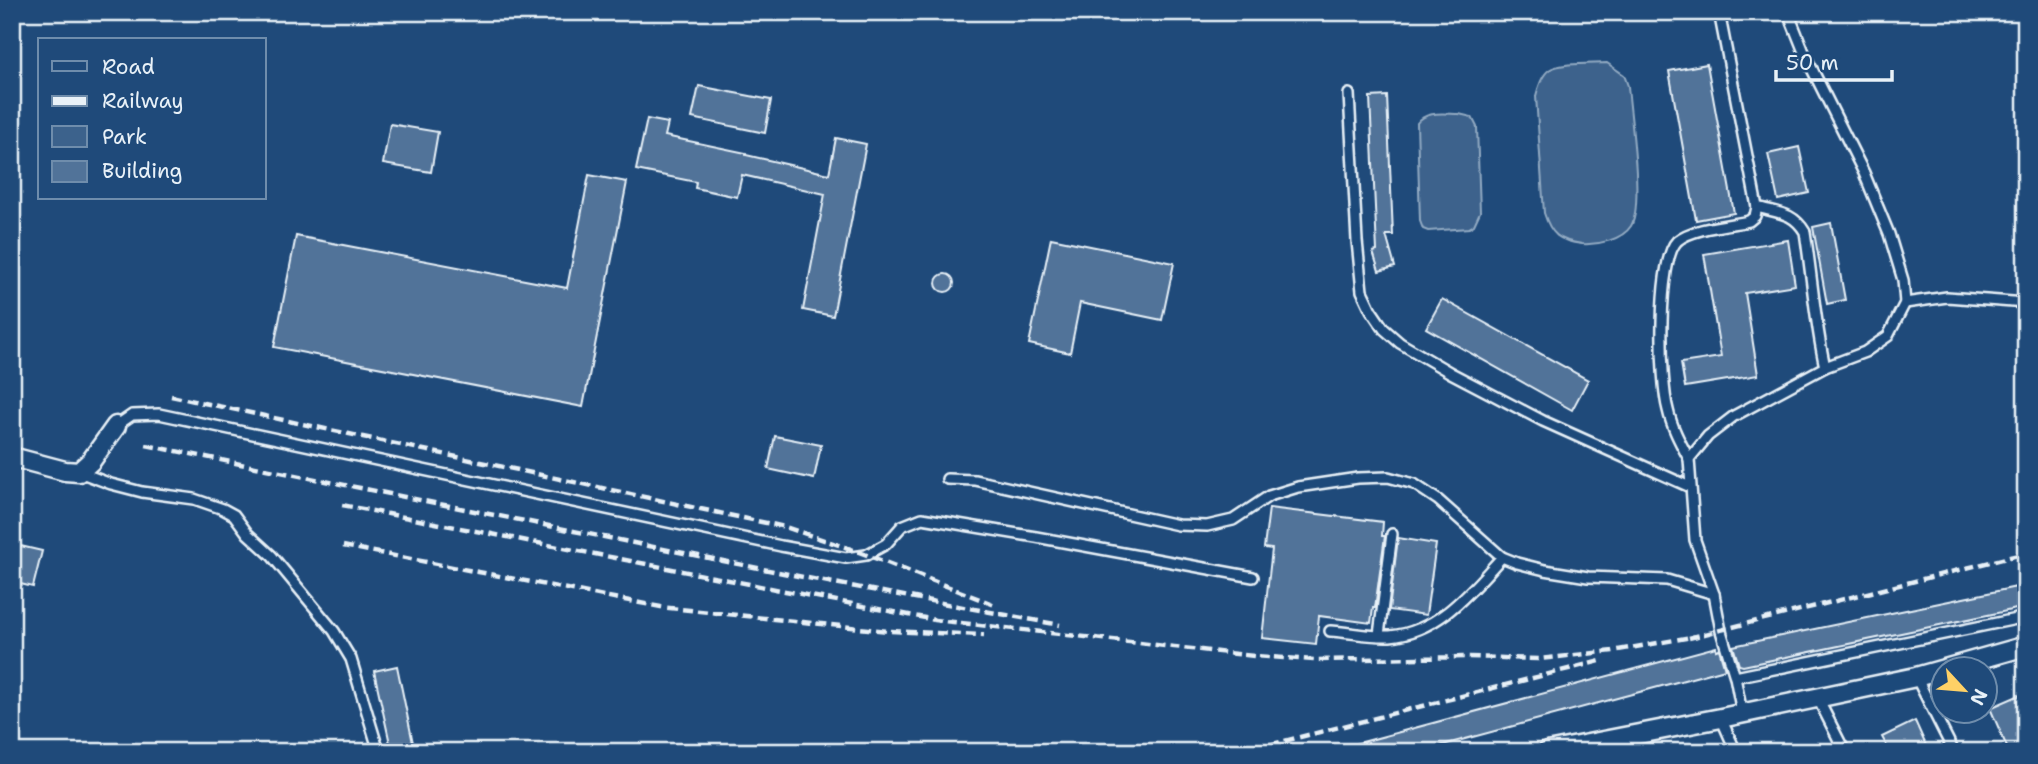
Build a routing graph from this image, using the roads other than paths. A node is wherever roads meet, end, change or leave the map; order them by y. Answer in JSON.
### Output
{"nodes":[{"id":1,"x":1719,"y":12,"type":"edge"},
{"id":2,"x":1788,"y":12,"type":"edge"},
{"id":3,"x":1349,"y":94,"type":"dead end"},
{"id":4,"x":1756,"y":207,"type":"junction"},
{"id":5,"x":1905,"y":303,"type":"junction"},
{"id":6,"x":2026,"y":303,"type":"edge"},
{"id":7,"x":1825,"y":367,"type":"junction"},
{"id":8,"x":116,"y":425,"type":"joint"},
{"id":9,"x":12,"y":457,"type":"edge"},
{"id":10,"x":1689,"y":459,"type":"junction"},
{"id":11,"x":79,"y":472,"type":"junction"},
{"id":12,"x":947,"y":479,"type":"dead end"},
{"id":13,"x":1690,"y":487,"type":"junction"},
{"id":14,"x":1392,"y":534,"type":"dead end"},
{"id":15,"x":1502,"y":557,"type":"junction"},
{"id":16,"x":1253,"y":577,"type":"dead end"},
{"id":17,"x":1714,"y":594,"type":"junction"},
{"id":18,"x":2026,"y":617,"type":"edge"},
{"id":19,"x":1330,"y":631,"type":"dead end"},
{"id":20,"x":1378,"y":635,"type":"junction"},
{"id":21,"x":2026,"y":646,"type":"edge"},
{"id":22,"x":1735,"y":677,"type":"junction"},
{"id":23,"x":1916,"y":677,"type":"junction"},
{"id":24,"x":1818,"y":699,"type":"junction"},
{"id":25,"x":1742,"y":713,"type":"junction"},
{"id":26,"x":1721,"y":718,"type":"junction"},
{"id":27,"x":1619,"y":744,"type":"edge"},
{"id":28,"x":379,"y":752,"type":"edge"},
{"id":29,"x":1547,"y":752,"type":"edge"},
{"id":30,"x":1736,"y":752,"type":"edge"},
{"id":31,"x":1845,"y":752,"type":"edge"},
{"id":32,"x":1954,"y":752,"type":"edge"}],
"edges":[{"from":1,"to":4,"type":"lane"},
{"from":2,"to":5,"type":"lane"},
{"from":3,"to":13,"type":"lane"},
{"from":4,"to":7,"type":"lane"},
{"from":4,"to":10,"type":"lane"},
{"from":5,"to":6,"type":"lane"},
{"from":5,"to":7,"type":"lane"},
{"from":7,"to":10,"type":"lane"},
{"from":8,"to":11,"type":"street"},
{"from":8,"to":16,"type":"lane"},
{"from":9,"to":11,"type":"street"},
{"from":10,"to":13,"type":"lane"},
{"from":11,"to":28,"type":"lane"},
{"from":12,"to":15,"type":"lane"},
{"from":13,"to":17,"type":"lane"},
{"from":14,"to":20,"type":"lane"},
{"from":15,"to":17,"type":"lane"},
{"from":15,"to":20,"type":"lane"},
{"from":17,"to":22,"type":"lane"},
{"from":18,"to":22,"type":"lane"},
{"from":19,"to":20,"type":"lane"},
{"from":21,"to":23,"type":"street"},
{"from":22,"to":25,"type":"lane"},
{"from":23,"to":24,"type":"street"},
{"from":23,"to":32,"type":"lane"},
{"from":24,"to":25,"type":"street"},
{"from":24,"to":31,"type":"lane"},
{"from":25,"to":26,"type":"street"},
{"from":26,"to":27,"type":"street"},
{"from":26,"to":30,"type":"lane"},
{"from":27,"to":29,"type":"street"}]}
